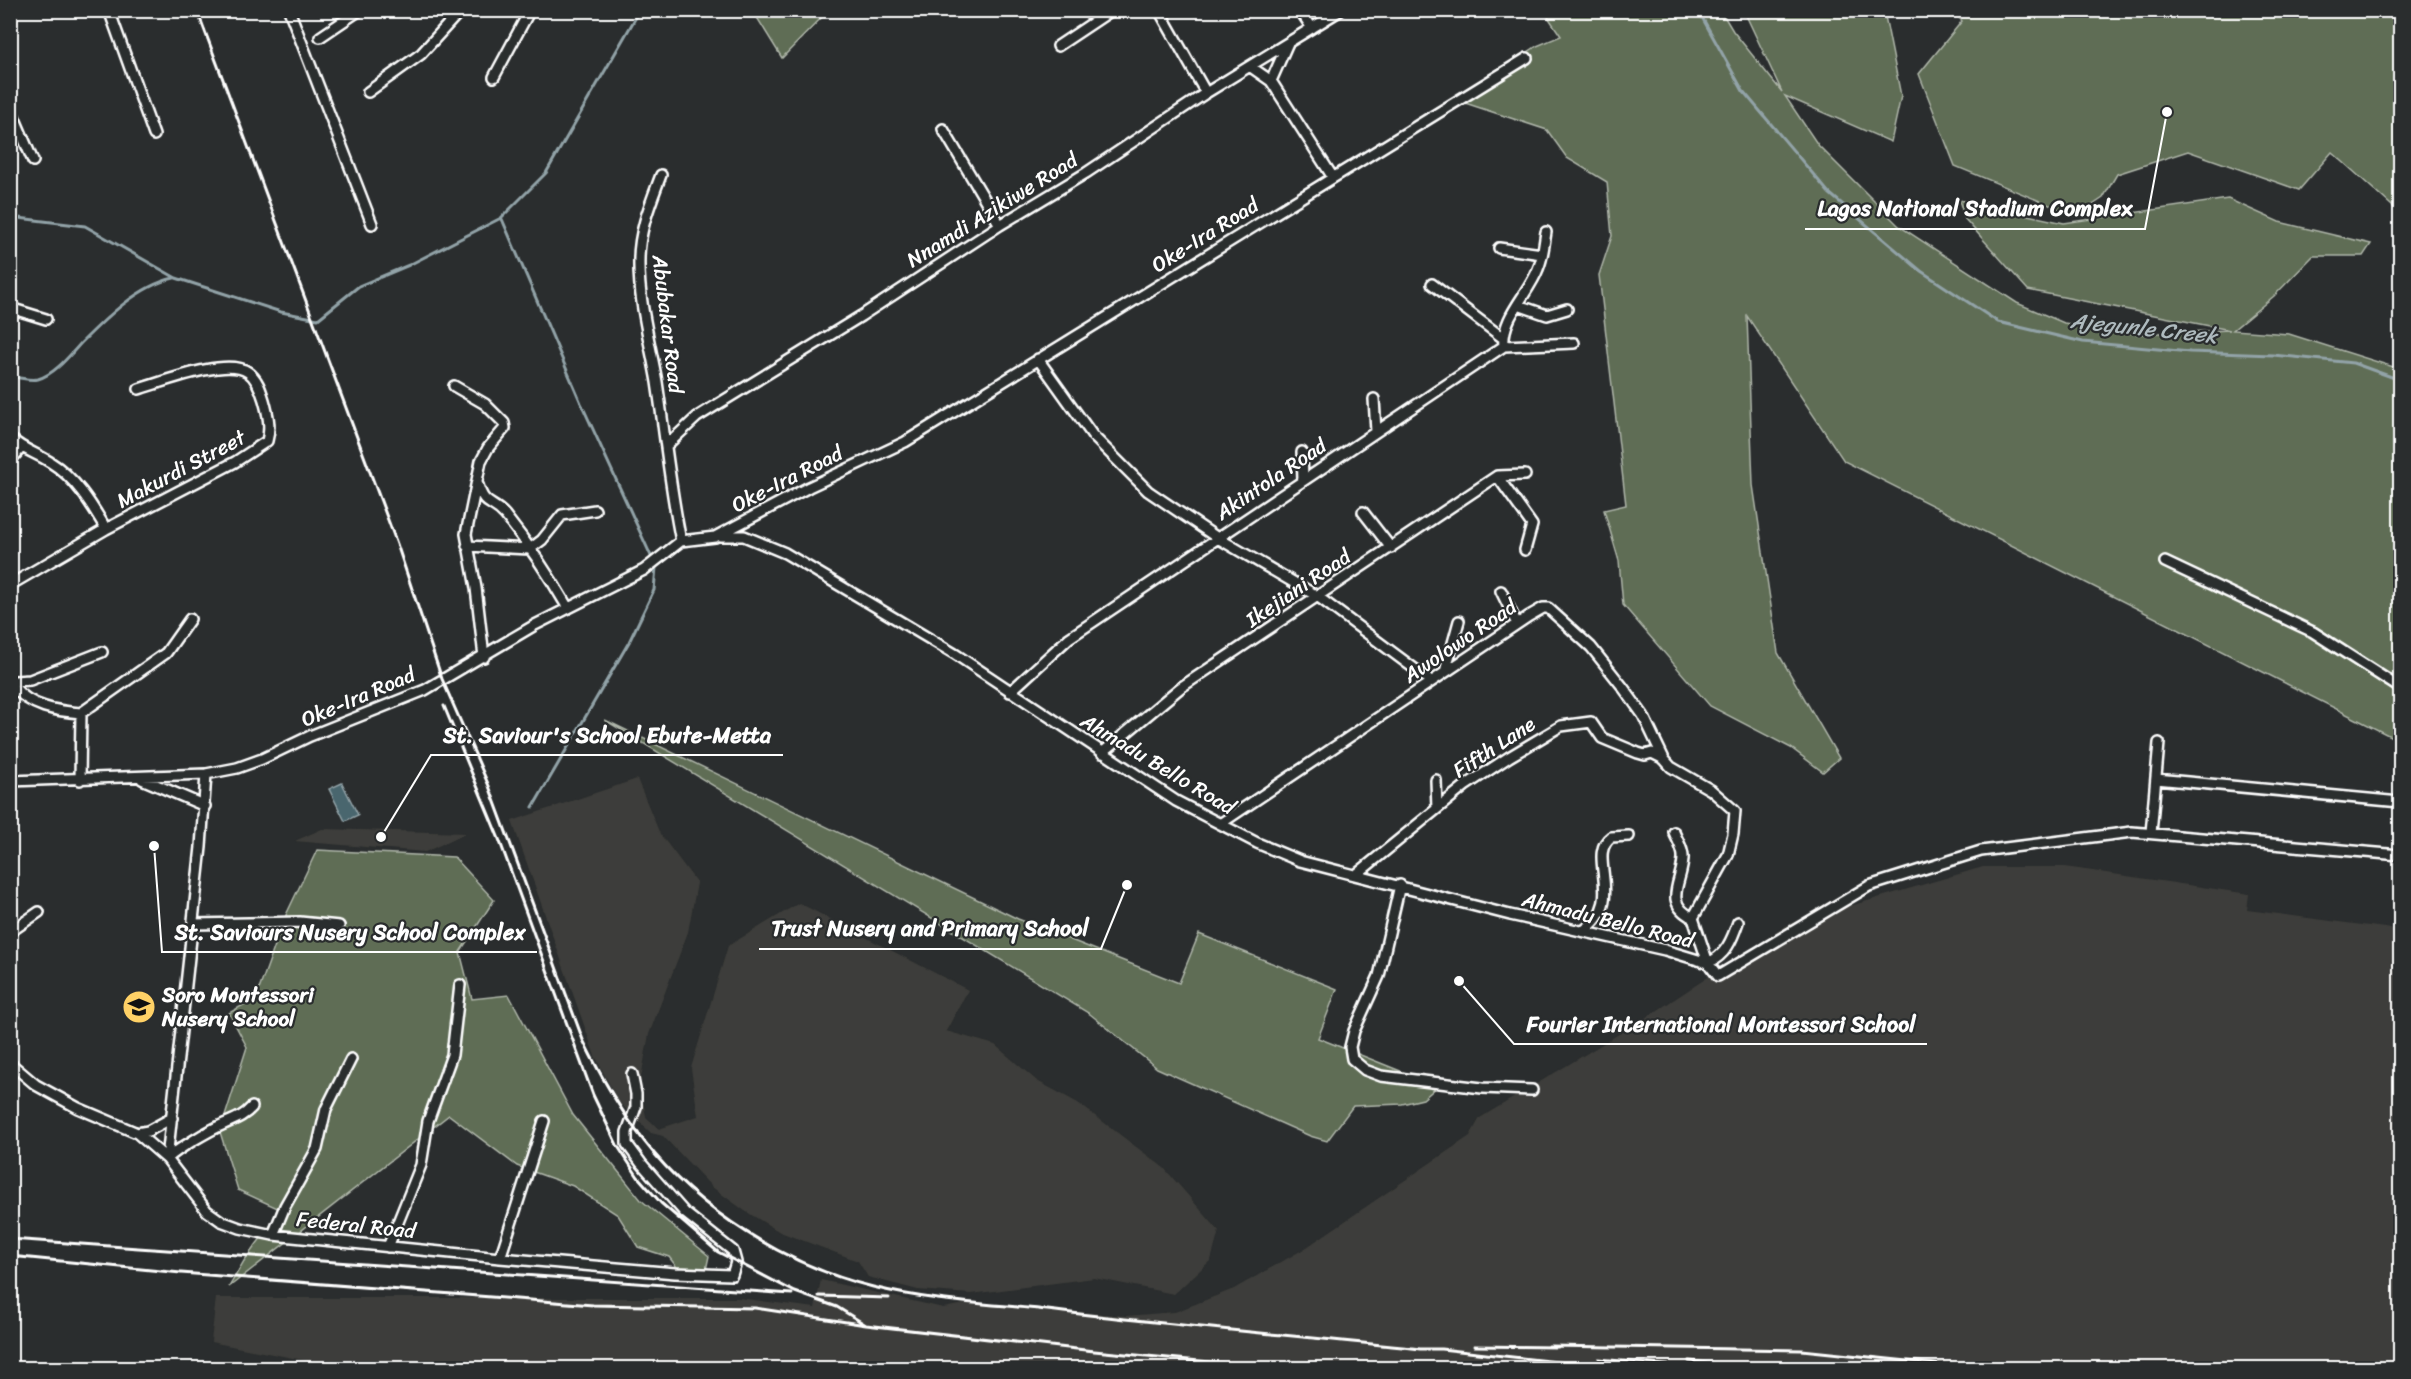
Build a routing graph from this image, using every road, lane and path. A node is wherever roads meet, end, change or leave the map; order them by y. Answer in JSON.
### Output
{"nodes":[{"id":1,"x":109,"y":10,"type":"edge"},
{"id":2,"x":289,"y":10,"type":"edge"},
{"id":3,"x":360,"y":10,"type":"edge"},
{"id":4,"x":461,"y":10,"type":"edge"},
{"id":5,"x":530,"y":10,"type":"edge"},
{"id":6,"x":1112,"y":10,"type":"edge"},
{"id":7,"x":1160,"y":10,"type":"edge"},
{"id":8,"x":1300,"y":10,"type":"edge"},
{"id":9,"x":1341,"y":10,"type":"edge"},
{"id":10,"x":1312,"y":28,"type":"junction"},
{"id":11,"x":320,"y":37,"type":"dead end"},
{"id":12,"x":1287,"y":45,"type":"junction"},
{"id":13,"x":1058,"y":46,"type":"dead end"},
{"id":14,"x":1527,"y":58,"type":"dead end"},
{"id":15,"x":1251,"y":67,"type":"junction"},
{"id":16,"x":494,"y":77,"type":"dead end"},
{"id":17,"x":1271,"y":81,"type":"junction"},
{"id":18,"x":368,"y":92,"type":"dead end"},
{"id":19,"x":1206,"y":93,"type":"junction"},
{"id":20,"x":10,"y":107,"type":"edge"},
{"id":21,"x":943,"y":129,"type":"dead end"},
{"id":22,"x":154,"y":135,"type":"dead end"},
{"id":23,"x":33,"y":161,"type":"dead end"},
{"id":24,"x":661,"y":175,"type":"dead end"},
{"id":25,"x":1332,"y":176,"type":"junction"},
{"id":26,"x":372,"y":224,"type":"dead end"},
{"id":27,"x":1000,"y":225,"type":"junction"},
{"id":28,"x":1546,"y":232,"type":"dead end"},
{"id":29,"x":1500,"y":248,"type":"dead end"},
{"id":30,"x":1542,"y":254,"type":"junction"},
{"id":31,"x":1432,"y":284,"type":"dead end"},
{"id":32,"x":1518,"y":305,"type":"junction"},
{"id":33,"x":10,"y":308,"type":"edge"},
{"id":34,"x":1567,"y":309,"type":"dead end"},
{"id":35,"x":46,"y":319,"type":"dead end"},
{"id":36,"x":1504,"y":342,"type":"junction"},
{"id":37,"x":1574,"y":343,"type":"dead end"},
{"id":38,"x":1038,"y":358,"type":"junction"},
{"id":39,"x":454,"y":386,"type":"dead end"},
{"id":40,"x":139,"y":389,"type":"dead end"},
{"id":41,"x":1374,"y":399,"type":"dead end"},
{"id":42,"x":1376,"y":431,"type":"junction"},
{"id":43,"x":10,"y":438,"type":"edge"},
{"id":44,"x":667,"y":445,"type":"junction"},
{"id":45,"x":21,"y":448,"type":"junction"},
{"id":46,"x":1302,"y":452,"type":"dead end"},
{"id":47,"x":10,"y":461,"type":"edge"},
{"id":48,"x":1525,"y":475,"type":"dead end"},
{"id":49,"x":1497,"y":476,"type":"junction"},
{"id":50,"x":1303,"y":480,"type":"junction"},
{"id":51,"x":478,"y":482,"type":"junction"},
{"id":52,"x":595,"y":510,"type":"dead end"},
{"id":53,"x":1363,"y":512,"type":"dead end"},
{"id":54,"x":106,"y":529,"type":"junction"},
{"id":55,"x":716,"y":537,"type":"junction"},
{"id":56,"x":1216,"y":537,"type":"junction"},
{"id":57,"x":681,"y":541,"type":"junction"},
{"id":58,"x":467,"y":546,"type":"junction"},
{"id":59,"x":1391,"y":548,"type":"junction"},
{"id":60,"x":530,"y":549,"type":"junction"},
{"id":61,"x":1525,"y":550,"type":"dead end"},
{"id":62,"x":2165,"y":562,"type":"dead end"},
{"id":63,"x":10,"y":585,"type":"edge"},
{"id":64,"x":1501,"y":591,"type":"dead end"},
{"id":65,"x":1317,"y":596,"type":"junction"},
{"id":66,"x":568,"y":608,"type":"junction"},
{"id":67,"x":190,"y":618,"type":"dead end"},
{"id":68,"x":1459,"y":621,"type":"dead end"},
{"id":69,"x":1517,"y":624,"type":"junction"},
{"id":70,"x":102,"y":652,"type":"dead end"},
{"id":71,"x":484,"y":657,"type":"junction"},
{"id":72,"x":1445,"y":672,"type":"junction"},
{"id":73,"x":1431,"y":681,"type":"junction"},
{"id":74,"x":2400,"y":688,"type":"edge"},
{"id":75,"x":1010,"y":692,"type":"junction"},
{"id":76,"x":81,"y":713,"type":"junction"},
{"id":77,"x":2159,"y":743,"type":"dead end"},
{"id":78,"x":1102,"y":753,"type":"junction"},
{"id":79,"x":1664,"y":759,"type":"junction"},
{"id":80,"x":206,"y":774,"type":"junction"},
{"id":81,"x":140,"y":778,"type":"junction"},
{"id":82,"x":2156,"y":779,"type":"junction"},
{"id":83,"x":80,"y":780,"type":"junction"},
{"id":84,"x":1436,"y":780,"type":"dead end"},
{"id":85,"x":10,"y":781,"type":"edge"},
{"id":86,"x":2400,"y":802,"type":"edge"},
{"id":87,"x":205,"y":806,"type":"junction"},
{"id":88,"x":1437,"y":808,"type":"junction"},
{"id":89,"x":1220,"y":824,"type":"junction"},
{"id":90,"x":1674,"y":832,"type":"dead end"},
{"id":91,"x":2151,"y":832,"type":"junction"},
{"id":92,"x":1629,"y":836,"type":"dead end"},
{"id":93,"x":2400,"y":855,"type":"edge"},
{"id":94,"x":1357,"y":874,"type":"junction"},
{"id":95,"x":1400,"y":885,"type":"junction"},
{"id":96,"x":39,"y":912,"type":"dead end"},
{"id":97,"x":1693,"y":918,"type":"junction"},
{"id":98,"x":1738,"y":922,"type":"dead end"},
{"id":99,"x":193,"y":924,"type":"junction"},
{"id":100,"x":339,"y":926,"type":"dead end"},
{"id":101,"x":1583,"y":931,"type":"junction"},
{"id":102,"x":10,"y":932,"type":"edge"},
{"id":103,"x":1708,"y":963,"type":"junction"},
{"id":104,"x":460,"y":985,"type":"dead end"},
{"id":105,"x":351,"y":1059,"type":"dead end"},
{"id":106,"x":10,"y":1063,"type":"edge"},
{"id":107,"x":632,"y":1074,"type":"dead end"},
{"id":108,"x":1532,"y":1090,"type":"dead end"},
{"id":109,"x":252,"y":1107,"type":"dead end"},
{"id":110,"x":172,"y":1118,"type":"junction"},
{"id":111,"x":544,"y":1121,"type":"dead end"},
{"id":112,"x":137,"y":1134,"type":"junction"},
{"id":113,"x":167,"y":1159,"type":"junction"},
{"id":114,"x":273,"y":1235,"type":"junction"},
{"id":115,"x":388,"y":1247,"type":"junction"},
{"id":116,"x":500,"y":1258,"type":"junction"}],
"edges":[{"from":1,"to":22,"type":"street"},
{"from":2,"to":26,"type":"street"},
{"from":3,"to":11,"type":"street"},
{"from":4,"to":18,"type":"street"},
{"from":5,"to":16,"type":"street"},
{"from":6,"to":13,"type":"street"},
{"from":7,"to":19,"type":"street"},
{"from":8,"to":10,"type":"street"},
{"from":9,"to":10,"type":"street","name":"Nnamdi Azikiwe Road"},
{"from":10,"to":12,"type":"street","name":"Nnamdi Azikiwe Road"},
{"from":12,"to":15,"type":"street","name":"Nnamdi Azikiwe Road"},
{"from":12,"to":17,"type":"street"},
{"from":14,"to":25,"type":"street","name":"Oke-Ira Road"},
{"from":15,"to":17,"type":"street"},
{"from":15,"to":19,"type":"street","name":"Nnamdi Azikiwe Road"},
{"from":17,"to":25,"type":"street"},
{"from":19,"to":27,"type":"street","name":"Nnamdi Azikiwe Road"},
{"from":20,"to":23,"type":"street"},
{"from":21,"to":27,"type":"street"},
{"from":24,"to":44,"type":"street","name":"Abubakar Road"},
{"from":25,"to":38,"type":"street","name":"Oke-Ira Road"},
{"from":27,"to":44,"type":"street","name":"Nnamdi Azikiwe Road"},
{"from":28,"to":30,"type":"street"},
{"from":29,"to":30,"type":"street"},
{"from":30,"to":32,"type":"street"},
{"from":31,"to":36,"type":"street"},
{"from":32,"to":34,"type":"street"},
{"from":32,"to":36,"type":"street"},
{"from":33,"to":35,"type":"street"},
{"from":36,"to":37,"type":"street"},
{"from":36,"to":42,"type":"street","name":"Akintola Road"},
{"from":38,"to":55,"type":"street","name":"Oke-Ira Road"},
{"from":38,"to":56,"type":"street"},
{"from":39,"to":51,"type":"street"},
{"from":40,"to":54,"type":"street","name":"Makurdi Street"},
{"from":41,"to":42,"type":"street"},
{"from":42,"to":50,"type":"street","name":"Akintola Road"},
{"from":43,"to":45,"type":"street"},
{"from":44,"to":57,"type":"street"},
{"from":45,"to":47,"type":"street"},
{"from":45,"to":54,"type":"street"},
{"from":46,"to":50,"type":"street"},
{"from":48,"to":49,"type":"street"},
{"from":49,"to":59,"type":"street","name":"Ikejiani Road"},
{"from":49,"to":61,"type":"street"},
{"from":50,"to":56,"type":"street","name":"Akintola Road"},
{"from":51,"to":58,"type":"street"},
{"from":51,"to":60,"type":"street"},
{"from":52,"to":60,"type":"street"},
{"from":53,"to":59,"type":"street"},
{"from":54,"to":63,"type":"street","name":"Makurdi Street"},
{"from":55,"to":57,"type":"street","name":"Oke-Ira Road"},
{"from":55,"to":75,"type":"street","name":"Ahmadu Bello Road"},
{"from":56,"to":65,"type":"street"},
{"from":56,"to":75,"type":"street","name":"Akintola Road"},
{"from":57,"to":66,"type":"street","name":"Oke-Ira Road"},
{"from":58,"to":60,"type":"street"},
{"from":58,"to":71,"type":"street"},
{"from":59,"to":65,"type":"street","name":"Ikejiani Road"},
{"from":60,"to":66,"type":"street"},
{"from":62,"to":74,"type":"street"},
{"from":64,"to":69,"type":"street"},
{"from":65,"to":73,"type":"street"},
{"from":65,"to":78,"type":"street","name":"Ikejiani Road"},
{"from":66,"to":71,"type":"street","name":"Oke-Ira Road"},
{"from":67,"to":76,"type":"street"},
{"from":68,"to":72,"type":"street"},
{"from":69,"to":72,"type":"street","name":"Awolowo Road"},
{"from":69,"to":79,"type":"street","name":"Awolowo Road"},
{"from":70,"to":76,"type":"street"},
{"from":71,"to":80,"type":"street","name":"Oke-Ira Road"},
{"from":72,"to":73,"type":"street","name":"Awolowo Road"},
{"from":73,"to":89,"type":"street","name":"Awolowo Road"},
{"from":75,"to":78,"type":"street","name":"Ahmadu Bello Road"},
{"from":76,"to":83,"type":"street"},
{"from":77,"to":82,"type":"street"},
{"from":78,"to":89,"type":"street","name":"Ahmadu Bello Road"},
{"from":79,"to":88,"type":"street","name":"Fifth Lane"},
{"from":79,"to":97,"type":"street","name":"Awolowo Road"},
{"from":80,"to":81,"type":"street","name":"Oke-Ira Road"},
{"from":80,"to":87,"type":"street"},
{"from":81,"to":83,"type":"street","name":"Oke-Ira Road"},
{"from":81,"to":87,"type":"street"},
{"from":82,"to":86,"type":"street"},
{"from":82,"to":91,"type":"street"},
{"from":83,"to":85,"type":"street","name":"Oke-Ira Road"},
{"from":84,"to":88,"type":"street"},
{"from":87,"to":99,"type":"street"},
{"from":88,"to":94,"type":"street","name":"Fifth Lane"},
{"from":89,"to":94,"type":"street","name":"Ahmadu Bello Road"},
{"from":90,"to":97,"type":"street"},
{"from":91,"to":93,"type":"street"},
{"from":91,"to":103,"type":"street"},
{"from":92,"to":101,"type":"street"},
{"from":94,"to":95,"type":"street","name":"Ahmadu Bello Road"},
{"from":95,"to":101,"type":"street","name":"Ahmadu Bello Road"},
{"from":95,"to":108,"type":"street"},
{"from":96,"to":102,"type":"street"},
{"from":97,"to":103,"type":"street"},
{"from":98,"to":103,"type":"street","name":"Ahmadu Bello Road"},
{"from":99,"to":100,"type":"street"},
{"from":99,"to":110,"type":"street"},
{"from":101,"to":103,"type":"street","name":"Ahmadu Bello Road"},
{"from":104,"to":115,"type":"street"},
{"from":105,"to":114,"type":"street"},
{"from":106,"to":112,"type":"street","name":"Federal Road"},
{"from":107,"to":116,"type":"street","name":"Federal Road"},
{"from":109,"to":113,"type":"street"},
{"from":110,"to":112,"type":"street"},
{"from":110,"to":113,"type":"street"},
{"from":111,"to":116,"type":"street"},
{"from":112,"to":113,"type":"street","name":"Federal Road"},
{"from":113,"to":114,"type":"street","name":"Federal Road"},
{"from":114,"to":115,"type":"street","name":"Federal Road"},
{"from":115,"to":116,"type":"street","name":"Federal Road"}]}
